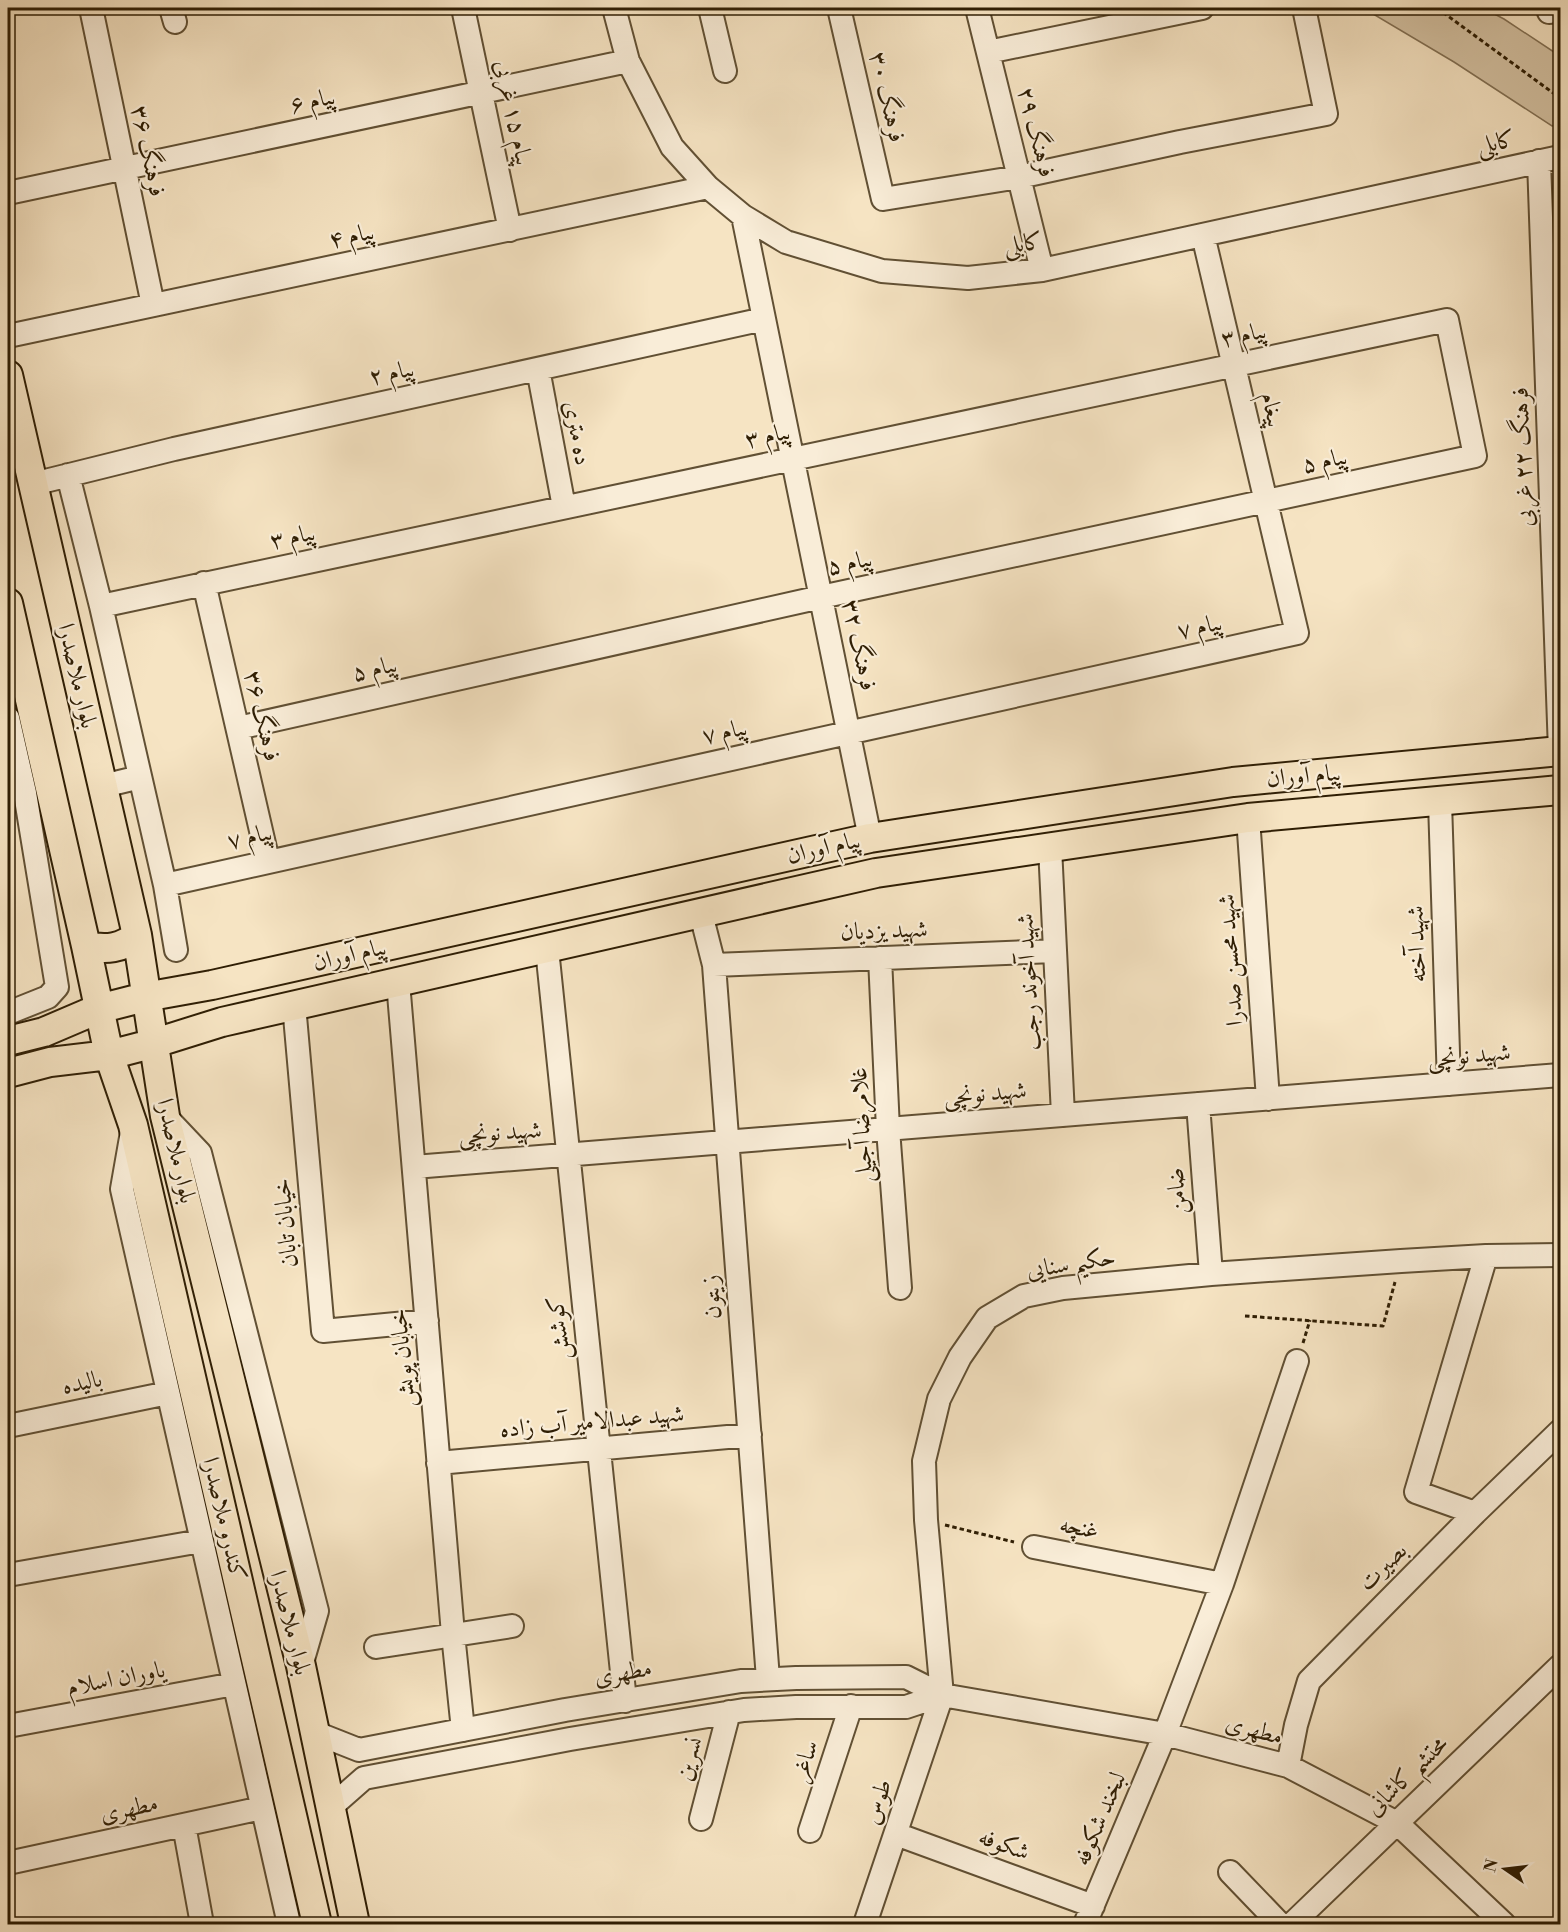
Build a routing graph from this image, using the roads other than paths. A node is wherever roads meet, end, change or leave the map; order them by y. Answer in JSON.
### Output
{"nodes":[{"id":1,"x":91,"y":8,"type":"edge"},
{"id":2,"x":463,"y":8,"type":"edge"},
{"id":3,"x":615,"y":8,"type":"edge"},
{"id":4,"x":710,"y":8,"type":"edge"},
{"id":5,"x":839,"y":8,"type":"edge"},
{"id":6,"x":977,"y":8,"type":"edge"},
{"id":7,"x":1202,"y":8,"type":"edge"},
{"id":8,"x":1305,"y":8,"type":"edge"},
{"id":9,"x":1106,"y":16,"type":"edge"},
{"id":10,"x":988,"y":52,"type":"junction"},
{"id":11,"x":628,"y":61,"type":"junction"},
{"id":12,"x":725,"y":72,"type":"dead end"},
{"id":13,"x":482,"y":93,"type":"junction"},
{"id":14,"x":1550,"y":159,"type":"edge"},
{"id":15,"x":124,"y":168,"type":"junction"},
{"id":16,"x":1019,"y":177,"type":"junction"},
{"id":17,"x":708,"y":188,"type":"junction"},
{"id":18,"x":8,"y":193,"type":"edge"},
{"id":19,"x":743,"y":216,"type":"junction"},
{"id":20,"x":510,"y":230,"type":"junction"},
{"id":21,"x":1203,"y":235,"type":"junction"},
{"id":22,"x":1042,"y":270,"type":"junction"},
{"id":23,"x":153,"y":305,"type":"junction"},
{"id":24,"x":764,"y":319,"type":"junction"},
{"id":25,"x":8,"y":336,"type":"edge"},
{"id":26,"x":1234,"y":365,"type":"junction"},
{"id":27,"x":538,"y":369,"type":"junction"},
{"id":28,"x":8,"y":375,"type":"edge"},
{"id":29,"x":1475,"y":456,"type":"joint"},
{"id":30,"x":792,"y":458,"type":"junction"},
{"id":31,"x":68,"y":475,"type":"junction"},
{"id":32,"x":33,"y":484,"type":"junction"},
{"id":33,"x":1266,"y":501,"type":"junction"},
{"id":34,"x":564,"y":507,"type":"junction"},
{"id":35,"x":204,"y":583,"type":"junction"},
{"id":36,"x":821,"y":597,"type":"junction"},
{"id":37,"x":8,"y":603,"type":"edge"},
{"id":38,"x":101,"y":606,"type":"junction"},
{"id":39,"x":1297,"y":633,"type":"joint"},
{"id":40,"x":1559,"y":654,"type":"edge"},
{"id":41,"x":8,"y":718,"type":"edge"},
{"id":42,"x":237,"y":728,"type":"junction"},
{"id":43,"x":849,"y":732,"type":"junction"},
{"id":44,"x":1560,"y":751,"type":"edge"},
{"id":45,"x":1334,"y":773,"type":"junction"},
{"id":46,"x":140,"y":777,"type":"junction"},
{"id":47,"x":103,"y":786,"type":"junction"},
{"id":48,"x":1560,"y":790,"type":"edge"},
{"id":49,"x":25,"y":793,"type":"junction"},
{"id":50,"x":1440,"y":802,"type":"junction"},
{"id":51,"x":1337,"y":810,"type":"junction"},
{"id":52,"x":1248,"y":818,"type":"junction"},
{"id":53,"x":870,"y":838,"type":"junction"},
{"id":54,"x":62,"y":839,"type":"junction"},
{"id":55,"x":1050,"y":847,"type":"junction"},
{"id":56,"x":268,"y":861,"type":"junction"},
{"id":57,"x":165,"y":885,"type":"junction"},
{"id":58,"x":701,"y":914,"type":"junction"},
{"id":59,"x":137,"y":934,"type":"junction"},
{"id":60,"x":86,"y":946,"type":"junction"},
{"id":61,"x":547,"y":949,"type":"junction"},
{"id":62,"x":176,"y":950,"type":"dead end"},
{"id":63,"x":1055,"y":951,"type":"junction"},
{"id":64,"x":880,"y":958,"type":"junction"},
{"id":65,"x":714,"y":965,"type":"junction"},
{"id":66,"x":398,"y":982,"type":"junction"},
{"id":67,"x":212,"y":985,"type":"junction"},
{"id":68,"x":145,"y":997,"type":"junction"},
{"id":69,"x":294,"y":1005,"type":"junction"},
{"id":70,"x":98,"y":1009,"type":"junction"},
{"id":71,"x":8,"y":1013,"type":"edge"},
{"id":72,"x":222,"y":1022,"type":"junction"},
{"id":73,"x":44,"y":1032,"type":"junction"},
{"id":74,"x":8,"y":1041,"type":"edge"},
{"id":75,"x":155,"y":1043,"type":"junction"},
{"id":76,"x":109,"y":1055,"type":"junction"},
{"id":77,"x":50,"y":1062,"type":"junction"},
{"id":78,"x":8,"y":1073,"type":"edge"},
{"id":79,"x":1560,"y":1076,"type":"edge"},
{"id":80,"x":1449,"y":1084,"type":"junction"},
{"id":81,"x":1268,"y":1099,"type":"junction"},
{"id":82,"x":1198,"y":1104,"type":"junction"},
{"id":83,"x":1063,"y":1115,"type":"junction"},
{"id":84,"x":165,"y":1116,"type":"junction"},
{"id":85,"x":133,"y":1125,"type":"junction"},
{"id":86,"x":888,"y":1129,"type":"junction"},
{"id":87,"x":728,"y":1142,"type":"junction"},
{"id":88,"x":568,"y":1155,"type":"junction"},
{"id":89,"x":414,"y":1167,"type":"junction"},
{"id":90,"x":1560,"y":1255,"type":"edge"},
{"id":91,"x":1486,"y":1256,"type":"junction"},
{"id":92,"x":1211,"y":1274,"type":"junction"},
{"id":93,"x":900,"y":1288,"type":"dead end"},
{"id":94,"x":427,"y":1321,"type":"junction"},
{"id":95,"x":1297,"y":1361,"type":"dead end"},
{"id":96,"x":168,"y":1393,"type":"junction"},
{"id":97,"x":8,"y":1426,"type":"edge"},
{"id":98,"x":1560,"y":1431,"type":"edge"},
{"id":99,"x":750,"y":1436,"type":"junction"},
{"id":100,"x":599,"y":1449,"type":"junction"},
{"id":101,"x":438,"y":1463,"type":"junction"},
{"id":102,"x":1475,"y":1513,"type":"junction"},
{"id":103,"x":201,"y":1540,"type":"junction"},
{"id":104,"x":1034,"y":1547,"type":"road end"},
{"id":105,"x":8,"y":1575,"type":"edge"},
{"id":106,"x":1222,"y":1584,"type":"junction"},
{"id":107,"x":512,"y":1626,"type":"dead end"},
{"id":108,"x":453,"y":1634,"type":"junction"},
{"id":109,"x":376,"y":1647,"type":"dead end"},
{"id":110,"x":1560,"y":1666,"type":"edge"},
{"id":111,"x":768,"y":1679,"type":"junction"},
{"id":112,"x":234,"y":1684,"type":"junction"},
{"id":113,"x":942,"y":1695,"type":"junction"},
{"id":114,"x":625,"y":1701,"type":"junction"},
{"id":115,"x":850,"y":1706,"type":"junction"},
{"id":116,"x":729,"y":1712,"type":"junction"},
{"id":117,"x":8,"y":1726,"type":"edge"},
{"id":118,"x":463,"y":1730,"type":"junction"},
{"id":119,"x":315,"y":1733,"type":"junction"},
{"id":120,"x":1165,"y":1734,"type":"junction"},
{"id":121,"x":359,"y":1750,"type":"junction"},
{"id":122,"x":1288,"y":1766,"type":"junction"},
{"id":123,"x":364,"y":1778,"type":"junction"},
{"id":124,"x":331,"y":1807,"type":"junction"},
{"id":125,"x":262,"y":1808,"type":"junction"},
{"id":126,"x":701,"y":1819,"type":"dead end"},
{"id":127,"x":1397,"y":1823,"type":"junction"},
{"id":128,"x":184,"y":1825,"type":"junction"},
{"id":129,"x":810,"y":1831,"type":"dead end"},
{"id":130,"x":896,"y":1834,"type":"junction"},
{"id":131,"x":8,"y":1863,"type":"edge"},
{"id":132,"x":1230,"y":1872,"type":"dead end"},
{"id":133,"x":1089,"y":1915,"type":"edge"},
{"id":134,"x":202,"y":1924,"type":"edge"},
{"id":135,"x":289,"y":1924,"type":"edge"},
{"id":136,"x":317,"y":1924,"type":"edge"},
{"id":137,"x":355,"y":1924,"type":"edge"},
{"id":138,"x":866,"y":1924,"type":"edge"},
{"id":139,"x":1280,"y":1924,"type":"edge"},
{"id":140,"x":1292,"y":1924,"type":"edge"},
{"id":141,"x":1504,"y":1924,"type":"edge"}],
"edges":[{"from":1,"to":15,"type":"street","name":"فرهنگ ۳۶"},
{"from":2,"to":13,"type":"street","name":"پیام ۱۵ غربی"},
{"from":3,"to":11,"type":"street","name":"کابلی"},
{"from":4,"to":12,"type":"street"},
{"from":5,"to":16,"type":"street","name":"فرهنگ ۳۰"},
{"from":6,"to":10,"type":"street","name":"فرهنگ ۲۹"},
{"from":7,"to":9,"type":"street"},
{"from":8,"to":16,"type":"street"},
{"from":9,"to":10,"type":"street"},
{"from":10,"to":16,"type":"street","name":"فرهنگ ۲۹"},
{"from":11,"to":13,"type":"street","name":"پیام ۶"},
{"from":11,"to":17,"type":"street","name":"کابلی"},
{"from":13,"to":15,"type":"street","name":"پیام ۶"},
{"from":13,"to":20,"type":"street","name":"پیام ۱۵ غربی"},
{"from":14,"to":21,"type":"street","name":"کابلی"},
{"from":14,"to":40,"type":"street","name":"فرهنگ ۲۲ غربی"},
{"from":15,"to":18,"type":"street","name":"پیام ۶"},
{"from":15,"to":23,"type":"street","name":"فرهنگ ۳۶"},
{"from":16,"to":22,"type":"street","name":"فرهنگ ۲۹"},
{"from":17,"to":19,"type":"street","name":"کابلی"},
{"from":17,"to":20,"type":"street","name":"پیام ۴"},
{"from":19,"to":22,"type":"street","name":"کابلی"},
{"from":19,"to":24,"type":"street","name":"فرهنگ ۳۲"},
{"from":20,"to":23,"type":"street","name":"پیام ۴"},
{"from":21,"to":22,"type":"street","name":"کابلی"},
{"from":21,"to":26,"type":"street","name":"پیغام"},
{"from":23,"to":25,"type":"street","name":"پیام ۴"},
{"from":24,"to":27,"type":"street","name":"پیام ۲"},
{"from":24,"to":30,"type":"street","name":"فرهنگ ۳۲"},
{"from":26,"to":29,"type":"street","name":"پیام ۳"},
{"from":26,"to":30,"type":"street","name":"پیام ۳"},
{"from":26,"to":33,"type":"street","name":"پیغام"},
{"from":27,"to":31,"type":"street","name":"پیام ۲"},
{"from":27,"to":34,"type":"street","name":"ده متری"},
{"from":28,"to":32,"type":"main road","name":"بلوار ملاصدرا"},
{"from":29,"to":33,"type":"street","name":"پیام ۵"},
{"from":30,"to":34,"type":"street","name":"پیام ۳"},
{"from":30,"to":36,"type":"street","name":"فرهنگ ۳۲"},
{"from":31,"to":32,"type":"street","name":"پیام ۲"},
{"from":31,"to":38,"type":"street"},
{"from":32,"to":47,"type":"main road","name":"بلوار ملاصدرا"},
{"from":33,"to":36,"type":"street","name":"پیام ۵"},
{"from":33,"to":39,"type":"street","name":"پیغام"},
{"from":34,"to":35,"type":"street","name":"پیام ۳"},
{"from":35,"to":38,"type":"street","name":"پیام ۳"},
{"from":35,"to":42,"type":"street","name":"فرهنگ ۳۶"},
{"from":36,"to":42,"type":"street","name":"پیام ۵"},
{"from":36,"to":43,"type":"street","name":"فرهنگ ۳۲"},
{"from":37,"to":54,"type":"main road","name":"بلوار ملاصدرا"},
{"from":38,"to":46,"type":"street"},
{"from":39,"to":43,"type":"street","name":"پیام ۷"},
{"from":40,"to":44,"type":"street","name":"فرهنگ ۲۲ غربی"},
{"from":41,"to":49,"type":"street"},
{"from":42,"to":56,"type":"street","name":"فرهنگ ۳۶"},
{"from":43,"to":53,"type":"street","name":"فرهنگ ۳۲"},
{"from":43,"to":56,"type":"street","name":"پیام ۷"},
{"from":44,"to":45,"type":"main road","name":"پیام آوران"},
{"from":45,"to":51,"type":"main road"},
{"from":45,"to":53,"type":"main road","name":"پیام آوران"},
{"from":46,"to":47,"type":"street"},
{"from":46,"to":57,"type":"street"},
{"from":47,"to":59,"type":"main road","name":"بلوار ملاصدرا"},
{"from":48,"to":50,"type":"main road","name":"پیام آوران"},
{"from":49,"to":54,"type":"street"},
{"from":49,"to":71,"type":"street"},
{"from":50,"to":51,"type":"main road","name":"پیام آوران"},
{"from":50,"to":80,"type":"street","name":"شهید آخته"},
{"from":51,"to":52,"type":"main road","name":"پیام آوران"},
{"from":52,"to":55,"type":"main road","name":"پیام آوران"},
{"from":52,"to":81,"type":"street","name":"شهید محسن صدرا"},
{"from":53,"to":67,"type":"main road","name":"پیام آوران"},
{"from":54,"to":60,"type":"main road","name":"بلوار ملاصدرا"},
{"from":55,"to":58,"type":"main road","name":"پیام آوران"},
{"from":55,"to":63,"type":"street","name":"شهید آخوند رجب"},
{"from":56,"to":57,"type":"street","name":"پیام ۷"},
{"from":57,"to":62,"type":"street"},
{"from":58,"to":61,"type":"main road","name":"پیام آوران"},
{"from":58,"to":65,"type":"street","name":"زیتون"},
{"from":59,"to":60,"type":"main road"},
{"from":59,"to":68,"type":"main road","name":"بلوار ملاصدرا"},
{"from":60,"to":70,"type":"main road","name":"بلوار ملاصدرا"},
{"from":61,"to":66,"type":"main road","name":"پیام آوران"},
{"from":61,"to":88,"type":"street","name":"کوشش"},
{"from":63,"to":64,"type":"street","name":"شهید یزدیان"},
{"from":63,"to":83,"type":"street","name":"شهید آخوند رجب"},
{"from":64,"to":65,"type":"street","name":"شهید یزدیان"},
{"from":64,"to":86,"type":"street","name":"غلامرضا آجیلی"},
{"from":65,"to":87,"type":"street","name":"زیتون"},
{"from":66,"to":69,"type":"main road","name":"پیام آوران"},
{"from":66,"to":89,"type":"street","name":"خیابان پویش"},
{"from":67,"to":68,"type":"main road","name":"پیام آوران"},
{"from":67,"to":72,"type":"main road"},
{"from":68,"to":70,"type":"main road","name":"پیام آوران"},
{"from":68,"to":75,"type":"main road","name":"بلوار ملاصدرا"},
{"from":69,"to":72,"type":"main road","name":"پیام آوران"},
{"from":69,"to":94,"type":"street","name":"خیابان تابان"},
{"from":70,"to":73,"type":"main road","name":"پیام آوران"},
{"from":70,"to":76,"type":"main road","name":"بلوار ملاصدرا"},
{"from":72,"to":75,"type":"main road","name":"پیام آوران"},
{"from":73,"to":74,"type":"main road","name":"پیام آوران"},
{"from":73,"to":77,"type":"main road"},
{"from":75,"to":76,"type":"main road","name":"پیام آوران"},
{"from":75,"to":84,"type":"main road","name":"بلوار ملاصدرا"},
{"from":76,"to":77,"type":"main road","name":"پیام آوران"},
{"from":76,"to":85,"type":"main road","name":"بلوار ملاصدرا"},
{"from":77,"to":78,"type":"main road","name":"پیام آوران"},
{"from":79,"to":80,"type":"street","name":"شهید نونچی"},
{"from":80,"to":81,"type":"street","name":"شهید نونچی"},
{"from":81,"to":82,"type":"street","name":"شهید نونچی"},
{"from":82,"to":83,"type":"street","name":"شهید نونچی"},
{"from":82,"to":92,"type":"street","name":"ضامن"},
{"from":83,"to":86,"type":"street","name":"شهید نونچی"},
{"from":84,"to":85,"type":"main road"},
{"from":84,"to":119,"type":"main road","name":"بلوار ملاصدرا"},
{"from":85,"to":96,"type":"street","name":"کندرو ملاصدرا"},
{"from":85,"to":136,"type":"main road","name":"بلوار ملاصدرا"},
{"from":86,"to":87,"type":"street","name":"شهید نونچی"},
{"from":86,"to":93,"type":"street","name":"غلامرضا آجیلی"},
{"from":87,"to":88,"type":"street","name":"شهید نونچی"},
{"from":87,"to":99,"type":"street","name":"زیتون"},
{"from":88,"to":89,"type":"street","name":"شهید نونچی"},
{"from":88,"to":100,"type":"street","name":"کوشش"},
{"from":89,"to":94,"type":"street","name":"خیابان پویش"},
{"from":90,"to":91,"type":"street","name":"حکیم سنایی"},
{"from":91,"to":92,"type":"street","name":"حکیم سنایی"},
{"from":91,"to":102,"type":"street"},
{"from":92,"to":113,"type":"street","name":"حکیم سنایی"},
{"from":94,"to":101,"type":"street","name":"خیابان پویش"},
{"from":95,"to":106,"type":"street","name":"لبخند شکوفه"},
{"from":96,"to":97,"type":"street","name":"بالیده"},
{"from":96,"to":103,"type":"street","name":"کندرو ملاصدرا"},
{"from":98,"to":102,"type":"street","name":"بصیرت"},
{"from":99,"to":100,"type":"street","name":"شهید عبدالامیر آب زاده"},
{"from":99,"to":111,"type":"street","name":"زیتون"},
{"from":100,"to":101,"type":"street","name":"شهید عبدالامیر آب زاده"},
{"from":100,"to":114,"type":"street","name":"کوشش"},
{"from":101,"to":108,"type":"street","name":"خیابان پویش"},
{"from":102,"to":122,"type":"street","name":"بصیرت"},
{"from":103,"to":105,"type":"street"},
{"from":103,"to":112,"type":"street","name":"کندرو ملاصدرا"},
{"from":104,"to":106,"type":"street","name":"غنچه"},
{"from":106,"to":120,"type":"street","name":"لبخند شکوفه"},
{"from":107,"to":108,"type":"street"},
{"from":108,"to":109,"type":"street"},
{"from":108,"to":118,"type":"street","name":"خیابان پویش"},
{"from":110,"to":127,"type":"street","name":"محتشم کاشانی"},
{"from":111,"to":113,"type":"street","name":"مطهری"},
{"from":111,"to":114,"type":"street","name":"مطهری"},
{"from":112,"to":117,"type":"street","name":"یاوران اسلام"},
{"from":112,"to":125,"type":"street","name":"کندرو ملاصدرا"},
{"from":113,"to":115,"type":"street","name":"مطهری"},
{"from":113,"to":120,"type":"street","name":"مطهری"},
{"from":113,"to":130,"type":"street","name":"طوس"},
{"from":114,"to":118,"type":"street","name":"مطهری"},
{"from":115,"to":116,"type":"street","name":"مطهری"},
{"from":115,"to":129,"type":"street","name":"ساغر"},
{"from":116,"to":123,"type":"street","name":"مطهری"},
{"from":116,"to":126,"type":"street","name":"نسرین"},
{"from":118,"to":121,"type":"street","name":"مطهری"},
{"from":119,"to":121,"type":"street"},
{"from":119,"to":124,"type":"main road","name":"بلوار ملاصدرا"},
{"from":120,"to":122,"type":"street","name":"مطهری"},
{"from":120,"to":133,"type":"street","name":"لبخند شکوفه"},
{"from":121,"to":123,"type":"street"},
{"from":122,"to":127,"type":"street","name":"مطهری"},
{"from":123,"to":124,"type":"street"},
{"from":124,"to":137,"type":"main road","name":"بلوار ملاصدرا"},
{"from":125,"to":128,"type":"street","name":"مطهری"},
{"from":125,"to":135,"type":"street","name":"کندرو ملاصدرا"},
{"from":127,"to":140,"type":"street","name":"محتشم کاشانی"},
{"from":127,"to":141,"type":"street","name":"مطهری"},
{"from":128,"to":131,"type":"street","name":"مطهری"},
{"from":128,"to":134,"type":"street"},
{"from":130,"to":133,"type":"street","name":"شکوفه"},
{"from":130,"to":138,"type":"street","name":"طوس"},
{"from":132,"to":139,"type":"street"}]}
